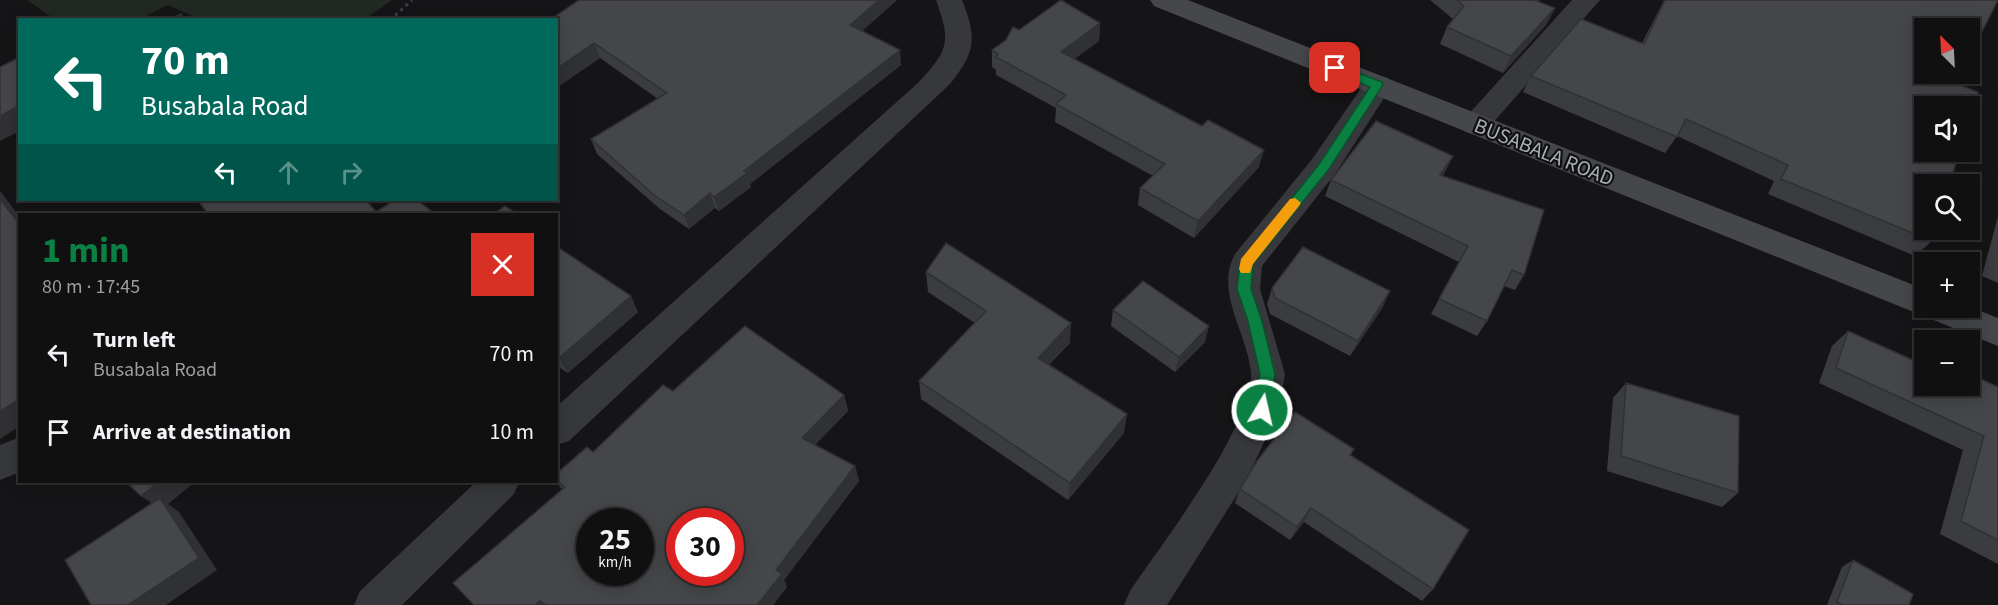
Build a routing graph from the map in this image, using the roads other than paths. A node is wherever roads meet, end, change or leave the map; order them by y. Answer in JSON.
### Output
{"nodes":[{"id":1,"x":949,"y":0,"type":"edge"},
{"id":2,"x":1163,"y":0,"type":"edge"},
{"id":3,"x":1587,"y":0,"type":"edge"},
{"id":4,"x":1378,"y":85,"type":"junction"},
{"id":5,"x":1475,"y":125,"type":"junction"},
{"id":6,"x":1914,"y":299,"type":"edge"},
{"id":7,"x":1961,"y":318,"type":"edge"},
{"id":8,"x":1998,"y":332,"type":"edge"},
{"id":9,"x":558,"y":428,"type":"edge"},
{"id":10,"x":18,"y":454,"type":"edge"},
{"id":11,"x":0,"y":464,"type":"edge"},
{"id":12,"x":500,"y":483,"type":"edge"},
{"id":13,"x":374,"y":605,"type":"edge"},
{"id":14,"x":1144,"y":605,"type":"edge"}],
"edges":[{"from":1,"to":9,"type":"street"},
{"from":2,"to":4,"type":"street","name":"BUSABALA ROAD"},
{"from":3,"to":5,"type":"street"},
{"from":4,"to":5,"type":"street","name":"BUSABALA ROAD"},
{"from":4,"to":14,"type":"street"},
{"from":5,"to":6,"type":"street","name":"BUSABALA ROAD"},
{"from":7,"to":8,"type":"street"},
{"from":10,"to":11,"type":"street"},
{"from":12,"to":13,"type":"street"}]}
